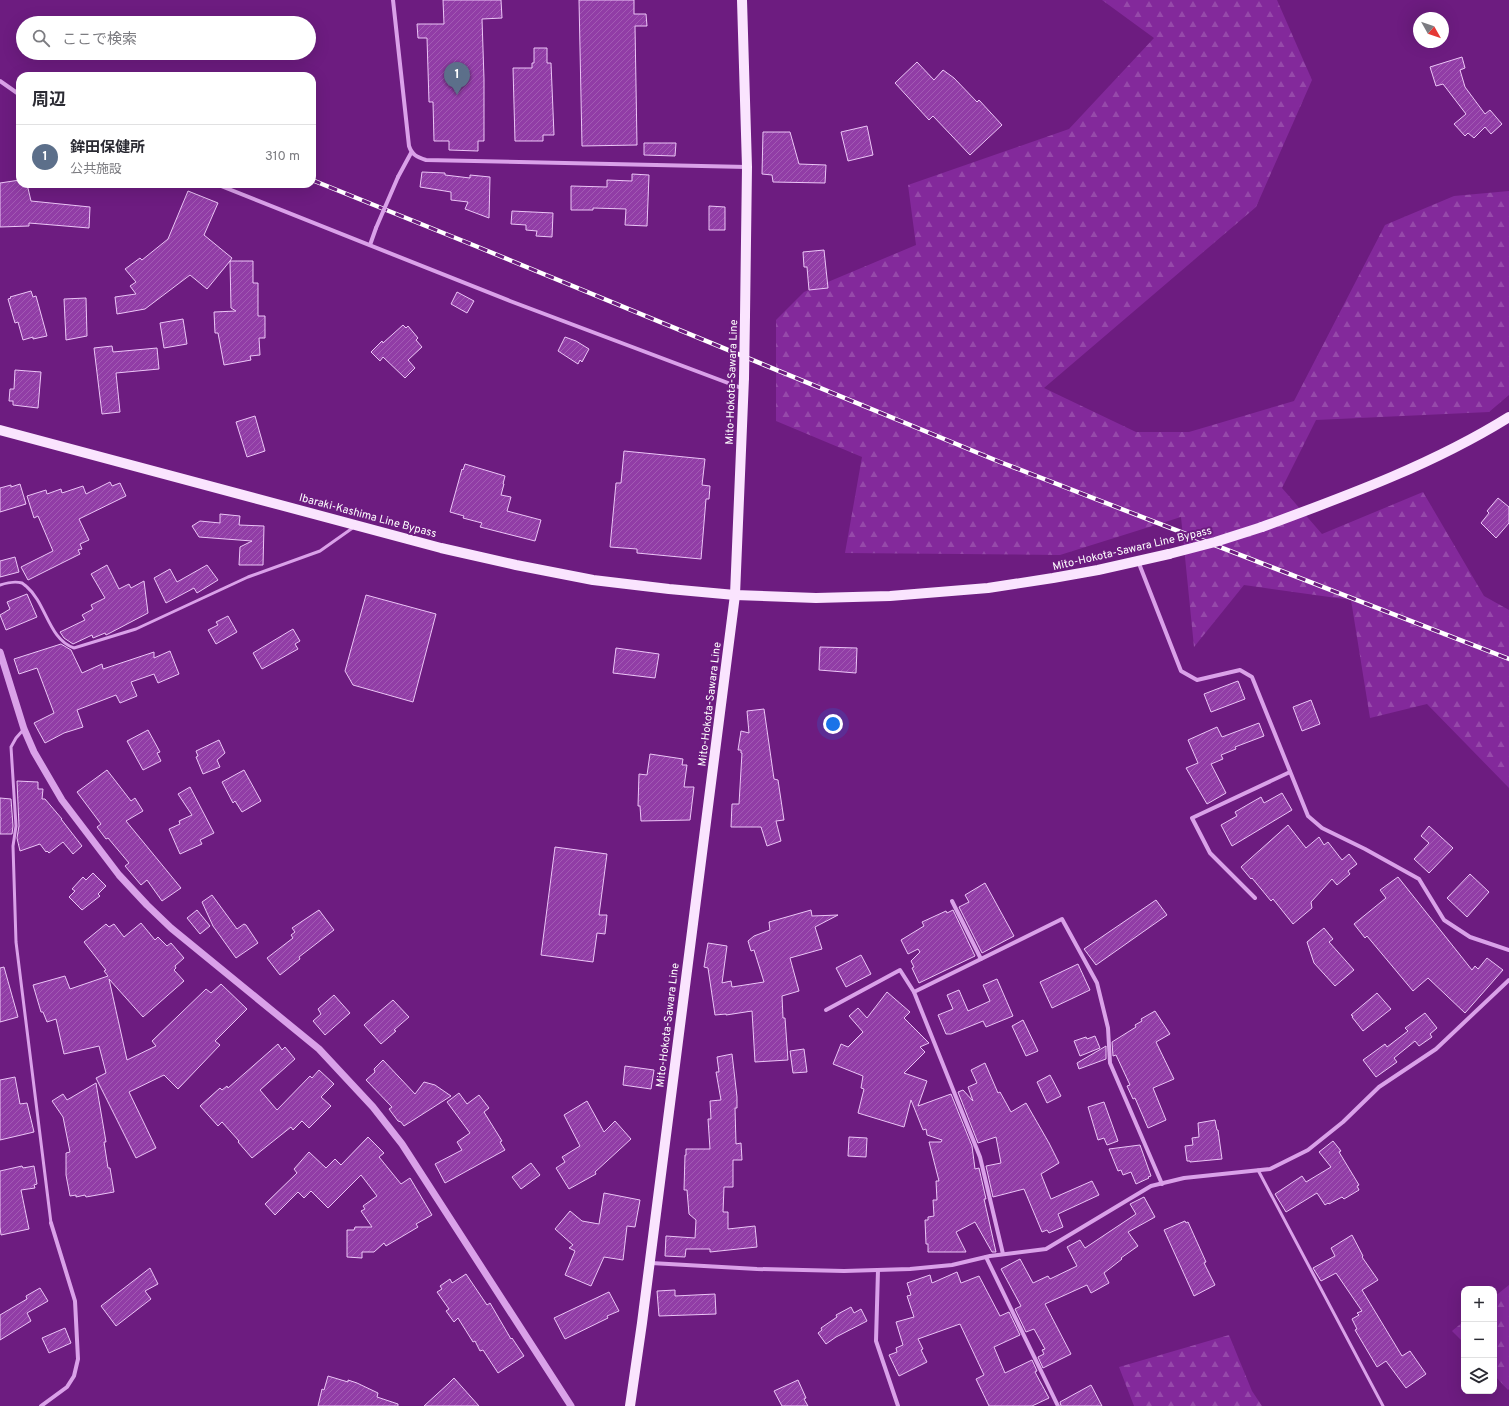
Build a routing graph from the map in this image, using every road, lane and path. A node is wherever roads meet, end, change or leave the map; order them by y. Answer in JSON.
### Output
{"nodes":[{"id":1,"x":392,"y":0,"type":"edge"},
{"id":2,"x":742,"y":0,"type":"edge"},
{"id":3,"x":0,"y":81,"type":"edge"},
{"id":4,"x":16,"y":92,"type":"edge"},
{"id":5,"x":411,"y":153,"type":"junction"},
{"id":6,"x":747,"y":167,"type":"junction"},
{"id":7,"x":226,"y":188,"type":"edge"},
{"id":8,"x":370,"y":245,"type":"junction"},
{"id":9,"x":744,"y":390,"type":"junction"},
{"id":10,"x":1509,"y":417,"type":"edge"},
{"id":11,"x":0,"y":430,"type":"edge"},
{"id":12,"x":357,"y":524,"type":"junction"},
{"id":13,"x":1138,"y":561,"type":"junction"},
{"id":14,"x":0,"y":585,"type":"edge"},
{"id":15,"x":735,"y":595,"type":"junction"},
{"id":16,"x":0,"y":652,"type":"edge"},
{"id":17,"x":24,"y":729,"type":"junction"},
{"id":18,"x":1290,"y":772,"type":"junction"},
{"id":19,"x":1255,"y":898,"type":"dead end"},
{"id":20,"x":952,"y":901,"type":"dead end"},
{"id":21,"x":1509,"y":950,"type":"edge"},
{"id":22,"x":981,"y":959,"type":"junction"},
{"id":23,"x":1509,"y":980,"type":"edge"},
{"id":24,"x":914,"y":992,"type":"junction"},
{"id":25,"x":826,"y":1010,"type":"dead end"},
{"id":26,"x":1258,"y":1170,"type":"junction"},
{"id":27,"x":1162,"y":1184,"type":"junction"},
{"id":28,"x":51,"y":1223,"type":"joint"},
{"id":29,"x":1003,"y":1254,"type":"junction"},
{"id":30,"x":986,"y":1257,"type":"junction"},
{"id":31,"x":649,"y":1263,"type":"junction"},
{"id":32,"x":878,"y":1270,"type":"junction"},
{"id":33,"x":41,"y":1406,"type":"edge"},
{"id":34,"x":571,"y":1406,"type":"edge"},
{"id":35,"x":630,"y":1406,"type":"edge"},
{"id":36,"x":898,"y":1406,"type":"edge"},
{"id":37,"x":1058,"y":1406,"type":"edge"},
{"id":38,"x":1383,"y":1406,"type":"edge"}],
"edges":[{"from":1,"to":5,"type":"street"},
{"from":2,"to":6,"type":"main road","name":"Mito-Hokota-Sawara Line"},
{"from":3,"to":4,"type":"street"},
{"from":5,"to":6,"type":"street"},
{"from":5,"to":8,"type":"street","bridge":true},
{"from":6,"to":9,"type":"main road","name":"Mito-Hokota-Sawara Line","bridge":true},
{"from":7,"to":8,"type":"street"},
{"from":8,"to":9,"type":"street"},
{"from":9,"to":15,"type":"main road","name":"Mito-Hokota-Sawara Line"},
{"from":10,"to":13,"type":"main road","name":"Mito-Hokota-Sawara Line Bypass","bridge":true},
{"from":11,"to":12,"type":"main road","name":"Ibaraki-Kashima Line Bypass"},
{"from":12,"to":14,"type":"lane"},
{"from":12,"to":15,"type":"main road","name":"Ibaraki-Kashima Line Bypass"},
{"from":13,"to":15,"type":"main road","name":"Mito-Hokota-Sawara Line Bypass"},
{"from":13,"to":18,"type":"street"},
{"from":15,"to":31,"type":"main road","name":"Mito-Hokota-Sawara Line"},
{"from":16,"to":17,"type":"street"},
{"from":17,"to":28,"type":"lane"},
{"from":17,"to":34,"type":"street"},
{"from":18,"to":19,"type":"street"},
{"from":18,"to":21,"type":"street"},
{"from":20,"to":22,"type":"street"},
{"from":22,"to":24,"type":"street"},
{"from":22,"to":27,"type":"street"},
{"from":23,"to":26,"type":"street"},
{"from":24,"to":25,"type":"street"},
{"from":24,"to":29,"type":"street"},
{"from":26,"to":27,"type":"street"},
{"from":26,"to":38,"type":"lane"},
{"from":27,"to":29,"type":"street"},
{"from":28,"to":33,"type":"street"},
{"from":29,"to":30,"type":"street"},
{"from":30,"to":32,"type":"street"},
{"from":30,"to":37,"type":"street"},
{"from":31,"to":32,"type":"street"},
{"from":31,"to":35,"type":"main road","name":"Mito-Hokota-Sawara Line"},
{"from":32,"to":36,"type":"street"}]}
